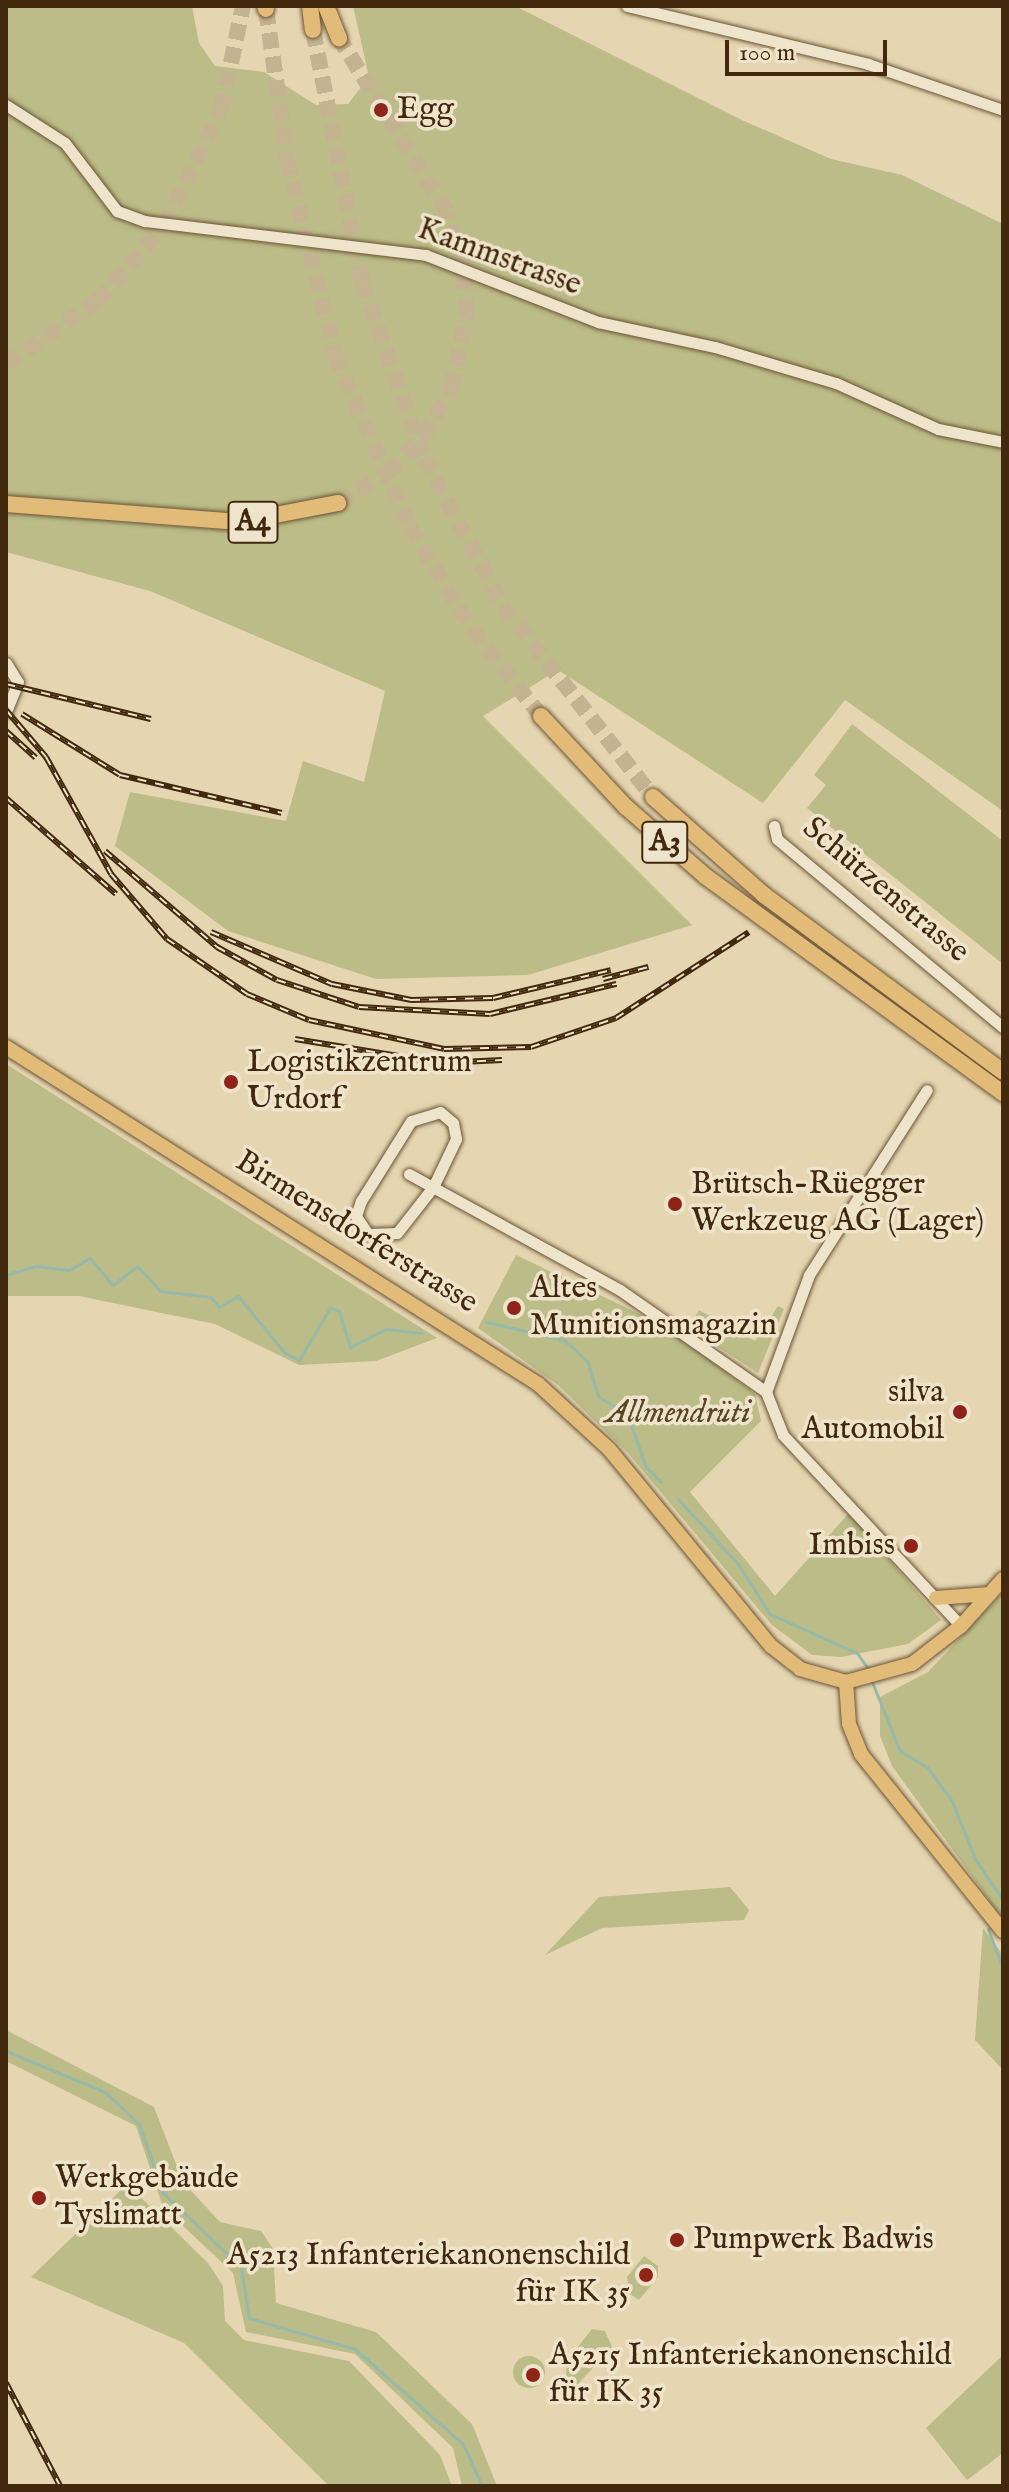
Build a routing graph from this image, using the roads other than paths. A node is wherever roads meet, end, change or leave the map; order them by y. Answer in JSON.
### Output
{"nodes":[{"id":1,"x":310,"y":6,"type":"edge"},
{"id":2,"x":326,"y":6,"type":"edge"},
{"id":3,"x":627,"y":6,"type":"edge"},
{"id":4,"x":313,"y":30,"type":"tunnel mouth"},
{"id":5,"x":339,"y":38,"type":"tunnel mouth"},
{"id":6,"x":6,"y":105,"type":"edge"},
{"id":7,"x":1003,"y":110,"type":"edge"},
{"id":8,"x":1003,"y":442,"type":"edge"},
{"id":9,"x":338,"y":503,"type":"tunnel mouth"},
{"id":10,"x":6,"y":504,"type":"edge"},
{"id":11,"x":6,"y":663,"type":"edge"},
{"id":12,"x":8,"y":708,"type":"edge"},
{"id":13,"x":541,"y":716,"type":"tunnel mouth"},
{"id":14,"x":653,"y":797,"type":"tunnel mouth"},
{"id":15,"x":774,"y":826,"type":"dead end"},
{"id":16,"x":1003,"y":1027,"type":"edge"},
{"id":17,"x":6,"y":1047,"type":"edge"},
{"id":18,"x":1003,"y":1072,"type":"edge"},
{"id":19,"x":927,"y":1090,"type":"dead end"},
{"id":20,"x":1003,"y":1093,"type":"edge"},
{"id":21,"x":409,"y":1174,"type":"dead end"},
{"id":22,"x":433,"y":1187,"type":"junction"},
{"id":23,"x":766,"y":1392,"type":"junction"},
{"id":24,"x":1003,"y":1579,"type":"edge"},
{"id":25,"x":990,"y":1594,"type":"junction"},
{"id":26,"x":936,"y":1598,"type":"junction"},
{"id":27,"x":961,"y":1626,"type":"junction"},
{"id":28,"x":852,"y":1682,"type":"junction"},
{"id":29,"x":1003,"y":1931,"type":"edge"}],
"edges":[{"from":1,"to":4,"type":"highway"},
{"from":2,"to":5,"type":"highway"},
{"from":3,"to":7,"type":"street"},
{"from":6,"to":8,"type":"street","name":"Kammstrasse"},
{"from":9,"to":10,"type":"highway","number":"A4"},
{"from":11,"to":12,"type":"street"},
{"from":13,"to":20,"type":"highway","number":"A3"},
{"from":14,"to":18,"type":"highway","number":"A3"},
{"from":15,"to":16,"type":"street","name":"Schützenstrasse"},
{"from":17,"to":28,"type":"main road","name":"Birmensdorferstrasse"},
{"from":19,"to":23,"type":"street"},
{"from":21,"to":22,"type":"street"},
{"from":22,"to":22,"type":"street"},
{"from":22,"to":23,"type":"street"},
{"from":23,"to":26,"type":"street"},
{"from":24,"to":25,"type":"main road"},
{"from":25,"to":26,"type":"main road"},
{"from":25,"to":27,"type":"main road"},
{"from":26,"to":27,"type":"street"},
{"from":27,"to":28,"type":"main road"},
{"from":28,"to":29,"type":"main road"}]}
